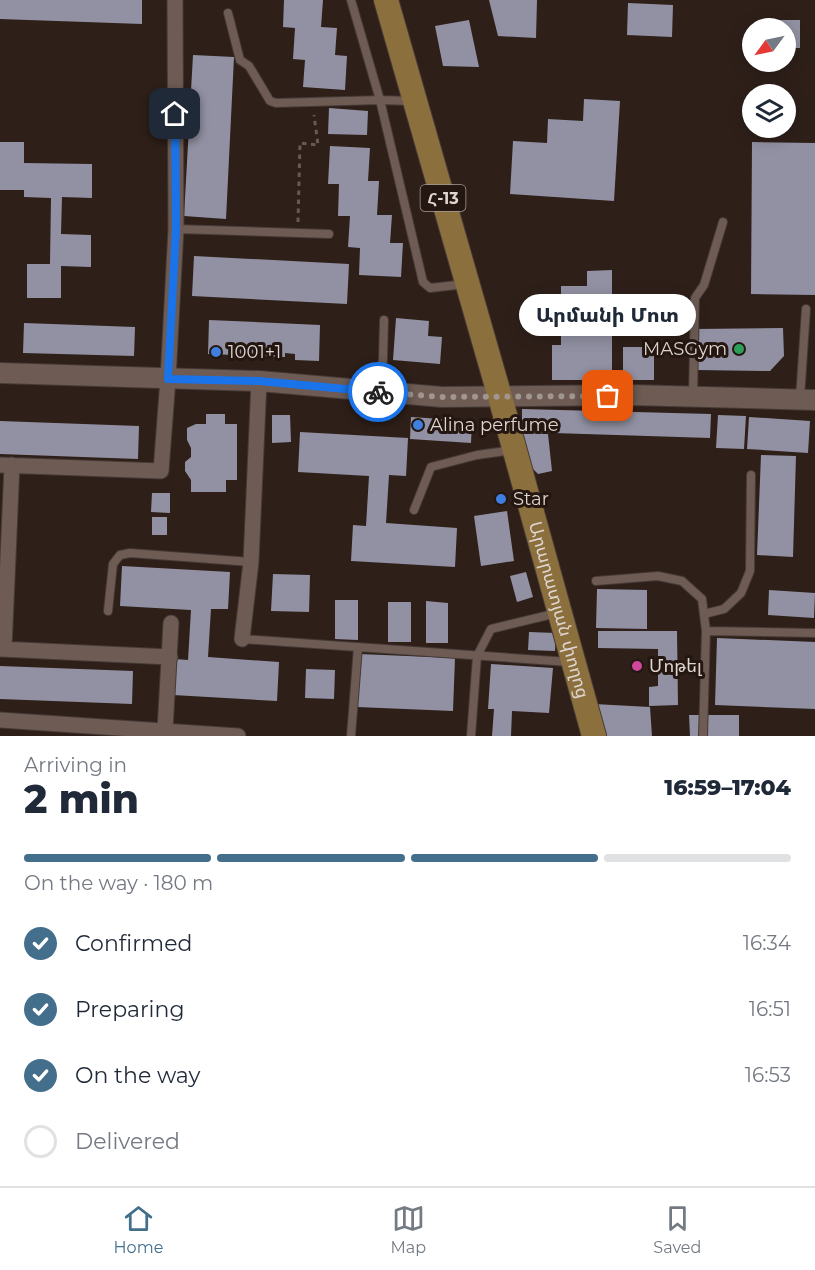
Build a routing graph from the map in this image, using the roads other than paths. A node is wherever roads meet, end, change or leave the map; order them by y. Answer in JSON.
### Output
{"nodes":[{"id":1,"x":175,"y":0,"type":"edge"},
{"id":2,"x":351,"y":0,"type":"edge"},
{"id":3,"x":386,"y":0,"type":"edge"},
{"id":4,"x":228,"y":13,"type":"dead end"},
{"id":5,"x":380,"y":100,"type":"junction"},
{"id":6,"x":415,"y":101,"type":"junction"},
{"id":7,"x":723,"y":222,"type":"dead end"},
{"id":8,"x":176,"y":229,"type":"junction"},
{"id":9,"x":329,"y":234,"type":"dead end"},
{"id":10,"x":467,"y":284,"type":"junction"},
{"id":11,"x":806,"y":309,"type":"dead end"},
{"id":12,"x":384,"y":320,"type":"dead end"},
{"id":13,"x":0,"y":373,"type":"edge"},
{"id":14,"x":168,"y":379,"type":"junction"},
{"id":15,"x":259,"y":381,"type":"junction"},
{"id":16,"x":378,"y":392,"type":"junction"},
{"id":17,"x":500,"y":397,"type":"junction"},
{"id":18,"x":693,"y":397,"type":"junction"},
{"id":19,"x":808,"y":400,"type":"edge"},
{"id":20,"x":515,"y":450,"type":"junction"},
{"id":21,"x":6,"y":465,"type":"edge"},
{"id":22,"x":751,"y":475,"type":"dead end"},
{"id":23,"x":414,"y":510,"type":"dead end"},
{"id":24,"x":251,"y":562,"type":"junction"},
{"id":25,"x":597,"y":581,"type":"dead end"},
{"id":26,"x":108,"y":611,"type":"dead end"},
{"id":27,"x":560,"y":613,"type":"junction"},
{"id":28,"x":704,"y":614,"type":"junction"},
{"id":29,"x":171,"y":623,"type":"dead end"},
{"id":30,"x":706,"y":631,"type":"junction"},
{"id":31,"x":815,"y":633,"type":"edge"},
{"id":32,"x":242,"y":639,"type":"joint"},
{"id":33,"x":358,"y":647,"type":"junction"},
{"id":34,"x":2,"y":649,"type":"edge"},
{"id":35,"x":477,"y":656,"type":"junction"},
{"id":36,"x":170,"y":657,"type":"junction"},
{"id":37,"x":573,"y":662,"type":"junction"},
{"id":38,"x":0,"y":720,"type":"edge"},
{"id":39,"x":164,"y":733,"type":"edge"},
{"id":40,"x":238,"y":736,"type":"edge"},
{"id":41,"x":351,"y":736,"type":"edge"},
{"id":42,"x":471,"y":736,"type":"edge"},
{"id":43,"x":594,"y":736,"type":"edge"},
{"id":44,"x":703,"y":736,"type":"edge"}],
"edges":[{"from":1,"to":8,"type":"street"},
{"from":2,"to":5,"type":"lane"},
{"from":3,"to":6,"type":"main road","name":"Արարատյան փողոց","number":"Հ-13"},
{"from":4,"to":5,"type":"lane"},
{"from":5,"to":6,"type":"lane"},
{"from":5,"to":10,"type":"lane"},
{"from":6,"to":10,"type":"main road","name":"Արարատյան փողոց","number":"Հ-13"},
{"from":7,"to":18,"type":"lane"},
{"from":8,"to":9,"type":"lane"},
{"from":8,"to":14,"type":"street"},
{"from":10,"to":17,"type":"main road","name":"Արարատյան փողոց","number":"Հ-13"},
{"from":11,"to":19,"type":"lane"},
{"from":12,"to":16,"type":"lane"},
{"from":13,"to":14,"type":"street"},
{"from":14,"to":15,"type":"street"},
{"from":14,"to":21,"type":"street"},
{"from":15,"to":16,"type":"street"},
{"from":15,"to":24,"type":"street"},
{"from":16,"to":17,"type":"street"},
{"from":17,"to":18,"type":"street"},
{"from":17,"to":20,"type":"main road","name":"Արարատյան փողոց","number":"Հ-13"},
{"from":18,"to":19,"type":"street"},
{"from":20,"to":23,"type":"lane"},
{"from":20,"to":27,"type":"main road","name":"Արարատյան փողոց","number":"Հ-13"},
{"from":21,"to":34,"type":"street"},
{"from":22,"to":28,"type":"lane"},
{"from":24,"to":26,"type":"lane"},
{"from":24,"to":32,"type":"street"},
{"from":25,"to":28,"type":"lane"},
{"from":27,"to":35,"type":"lane"},
{"from":27,"to":37,"type":"main road","name":"Արարատյան փողոց","number":"Հ-13"},
{"from":28,"to":30,"type":"lane"},
{"from":29,"to":36,"type":"street"},
{"from":30,"to":31,"type":"lane"},
{"from":30,"to":44,"type":"lane"},
{"from":32,"to":33,"type":"lane"},
{"from":33,"to":35,"type":"lane"},
{"from":33,"to":41,"type":"lane"},
{"from":34,"to":36,"type":"street"},
{"from":35,"to":37,"type":"lane"},
{"from":35,"to":42,"type":"lane"},
{"from":36,"to":39,"type":"street"},
{"from":37,"to":43,"type":"main road","name":"Արարատյան փողոց","number":"Հ-13"},
{"from":38,"to":39,"type":"street"},
{"from":39,"to":40,"type":"street"}]}
